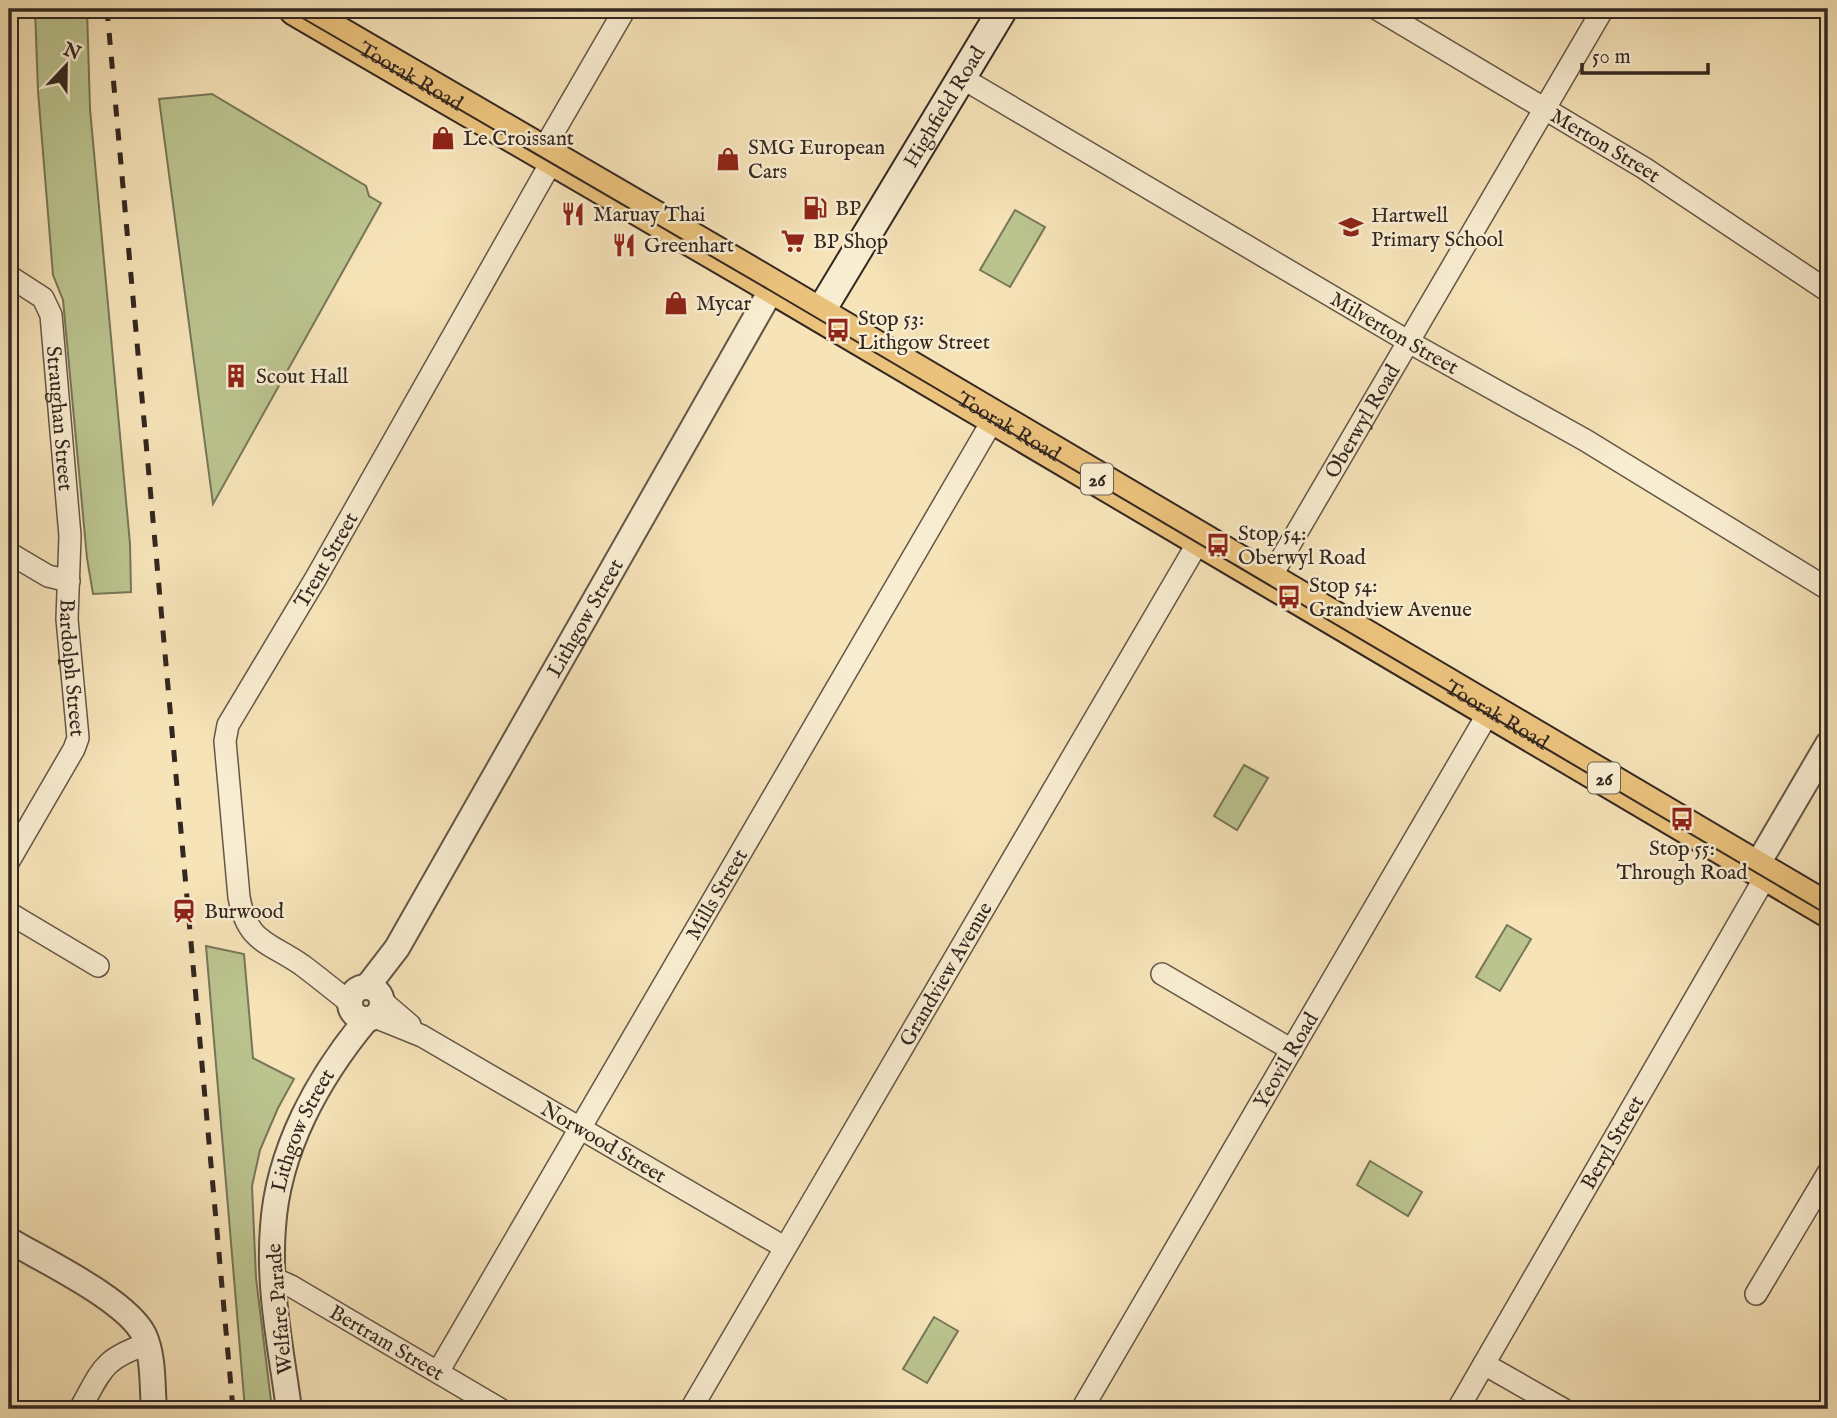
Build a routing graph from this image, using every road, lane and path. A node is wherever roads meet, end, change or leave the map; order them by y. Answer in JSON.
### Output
{"nodes":[{"id":1,"x":296,"y":9,"type":"edge"},
{"id":2,"x":625,"y":9,"type":"edge"},
{"id":3,"x":1003,"y":9,"type":"edge"},
{"id":4,"x":1377,"y":9,"type":"edge"},
{"id":5,"x":1604,"y":9,"type":"edge"},
{"id":6,"x":962,"y":78,"type":"junction"},
{"id":7,"x":1546,"y":108,"type":"junction"},
{"id":8,"x":547,"y":155,"type":"junction"},
{"id":9,"x":9,"y":276,"type":"edge"},
{"id":10,"x":773,"y":287,"type":"junction"},
{"id":11,"x":1828,"y":291,"type":"edge"},
{"id":12,"x":819,"y":314,"type":"junction"},
{"id":13,"x":1408,"y":341,"type":"junction"},
{"id":14,"x":995,"y":418,"type":"junction"},
{"id":15,"x":1200,"y":539,"type":"junction"},
{"id":16,"x":9,"y":553,"type":"edge"},
{"id":17,"x":1269,"y":580,"type":"junction"},
{"id":18,"x":69,"y":581,"type":"junction"},
{"id":19,"x":1828,"y":589,"type":"edge"},
{"id":20,"x":1490,"y":710,"type":"junction"},
{"id":21,"x":1828,"y":744,"type":"edge"},
{"id":22,"x":9,"y":861,"type":"edge"},
{"id":23,"x":1761,"y":871,"type":"junction"},
{"id":24,"x":1828,"y":910,"type":"edge"},
{"id":25,"x":9,"y":913,"type":"edge"},
{"id":26,"x":98,"y":966,"type":"dead end"},
{"id":27,"x":1162,"y":974,"type":"dead end"},
{"id":28,"x":366,"y":1002,"type":"junction"},
{"id":29,"x":1292,"y":1050,"type":"junction"},
{"id":30,"x":579,"y":1128,"type":"junction"},
{"id":31,"x":1828,"y":1172,"type":"edge"},
{"id":32,"x":275,"y":1209,"type":"joint"},
{"id":33,"x":9,"y":1240,"type":"edge"},
{"id":34,"x":784,"y":1247,"type":"junction"},
{"id":35,"x":272,"y":1278,"type":"junction"},
{"id":36,"x":1756,"y":1294,"type":"dead end"},
{"id":37,"x":147,"y":1344,"type":"junction"},
{"id":38,"x":1484,"y":1364,"type":"junction"},
{"id":39,"x":438,"y":1372,"type":"junction"},
{"id":40,"x":80,"y":1409,"type":"edge"},
{"id":41,"x":154,"y":1409,"type":"edge"},
{"id":42,"x":289,"y":1409,"type":"edge"},
{"id":43,"x":500,"y":1409,"type":"edge"},
{"id":44,"x":691,"y":1409,"type":"edge"},
{"id":45,"x":1082,"y":1409,"type":"edge"},
{"id":46,"x":1458,"y":1409,"type":"edge"},
{"id":47,"x":1563,"y":1409,"type":"edge"}],
"edges":[{"from":1,"to":8,"type":"highway","name":"Toorak Road","number":"26"},
{"from":2,"to":8,"type":"street","name":"Trent Street"},
{"from":3,"to":6,"type":"main road","name":"Highfield Road"},
{"from":4,"to":7,"type":"street","name":"Merton Street"},
{"from":5,"to":7,"type":"street","name":"Oberwyl Road"},
{"from":6,"to":12,"type":"main road","name":"Highfield Road"},
{"from":6,"to":13,"type":"street","name":"Milverton Street"},
{"from":7,"to":11,"type":"street","name":"Merton Street"},
{"from":7,"to":13,"type":"street","name":"Oberwyl Road"},
{"from":8,"to":10,"type":"highway","name":"Toorak Road","number":"26"},
{"from":8,"to":28,"type":"street","name":"Trent Street"},
{"from":9,"to":18,"type":"street","name":"Straughan Street"},
{"from":10,"to":12,"type":"highway","name":"Toorak Road","number":"26"},
{"from":10,"to":28,"type":"street","name":"Lithgow Street"},
{"from":12,"to":14,"type":"highway","name":"Toorak Road","number":"26"},
{"from":13,"to":17,"type":"street","name":"Oberwyl Road"},
{"from":13,"to":19,"type":"street","name":"Milverton Street"},
{"from":14,"to":15,"type":"highway","name":"Toorak Road","number":"26"},
{"from":14,"to":30,"type":"street","name":"Mills Street"},
{"from":15,"to":17,"type":"highway","name":"Toorak Road","number":"26"},
{"from":15,"to":34,"type":"street","name":"Grandview Avenue"},
{"from":16,"to":18,"type":"street"},
{"from":17,"to":20,"type":"highway","name":"Toorak Road","number":"26"},
{"from":18,"to":22,"type":"street","name":"Bardolph Street"},
{"from":20,"to":23,"type":"highway","name":"Toorak Road","number":"26"},
{"from":20,"to":29,"type":"street","name":"Yeovil Road"},
{"from":21,"to":23,"type":"street"},
{"from":23,"to":24,"type":"highway","name":"Toorak Road","number":"26"},
{"from":23,"to":38,"type":"street","name":"Beryl Street"},
{"from":25,"to":26,"type":"street"},
{"from":27,"to":29,"type":"street"},
{"from":28,"to":30,"type":"street","name":"Norwood Street"},
{"from":28,"to":32,"type":"street","name":"Lithgow Street"},
{"from":29,"to":45,"type":"street","name":"Yeovil Road"},
{"from":30,"to":34,"type":"street","name":"Norwood Street"},
{"from":30,"to":39,"type":"street","name":"Mills Street"},
{"from":31,"to":36,"type":"street"},
{"from":32,"to":35,"type":"street","name":"Welfare Parade"},
{"from":33,"to":37,"type":"street"},
{"from":34,"to":44,"type":"street","name":"Grandview Avenue"},
{"from":35,"to":39,"type":"street","name":"Bertram Street"},
{"from":35,"to":42,"type":"street","name":"Welfare Parade"},
{"from":37,"to":40,"type":"street"},
{"from":37,"to":41,"type":"street"},
{"from":38,"to":46,"type":"street","name":"Beryl Street"},
{"from":38,"to":47,"type":"street"},
{"from":39,"to":43,"type":"street","name":"Bertram Street"}]}
